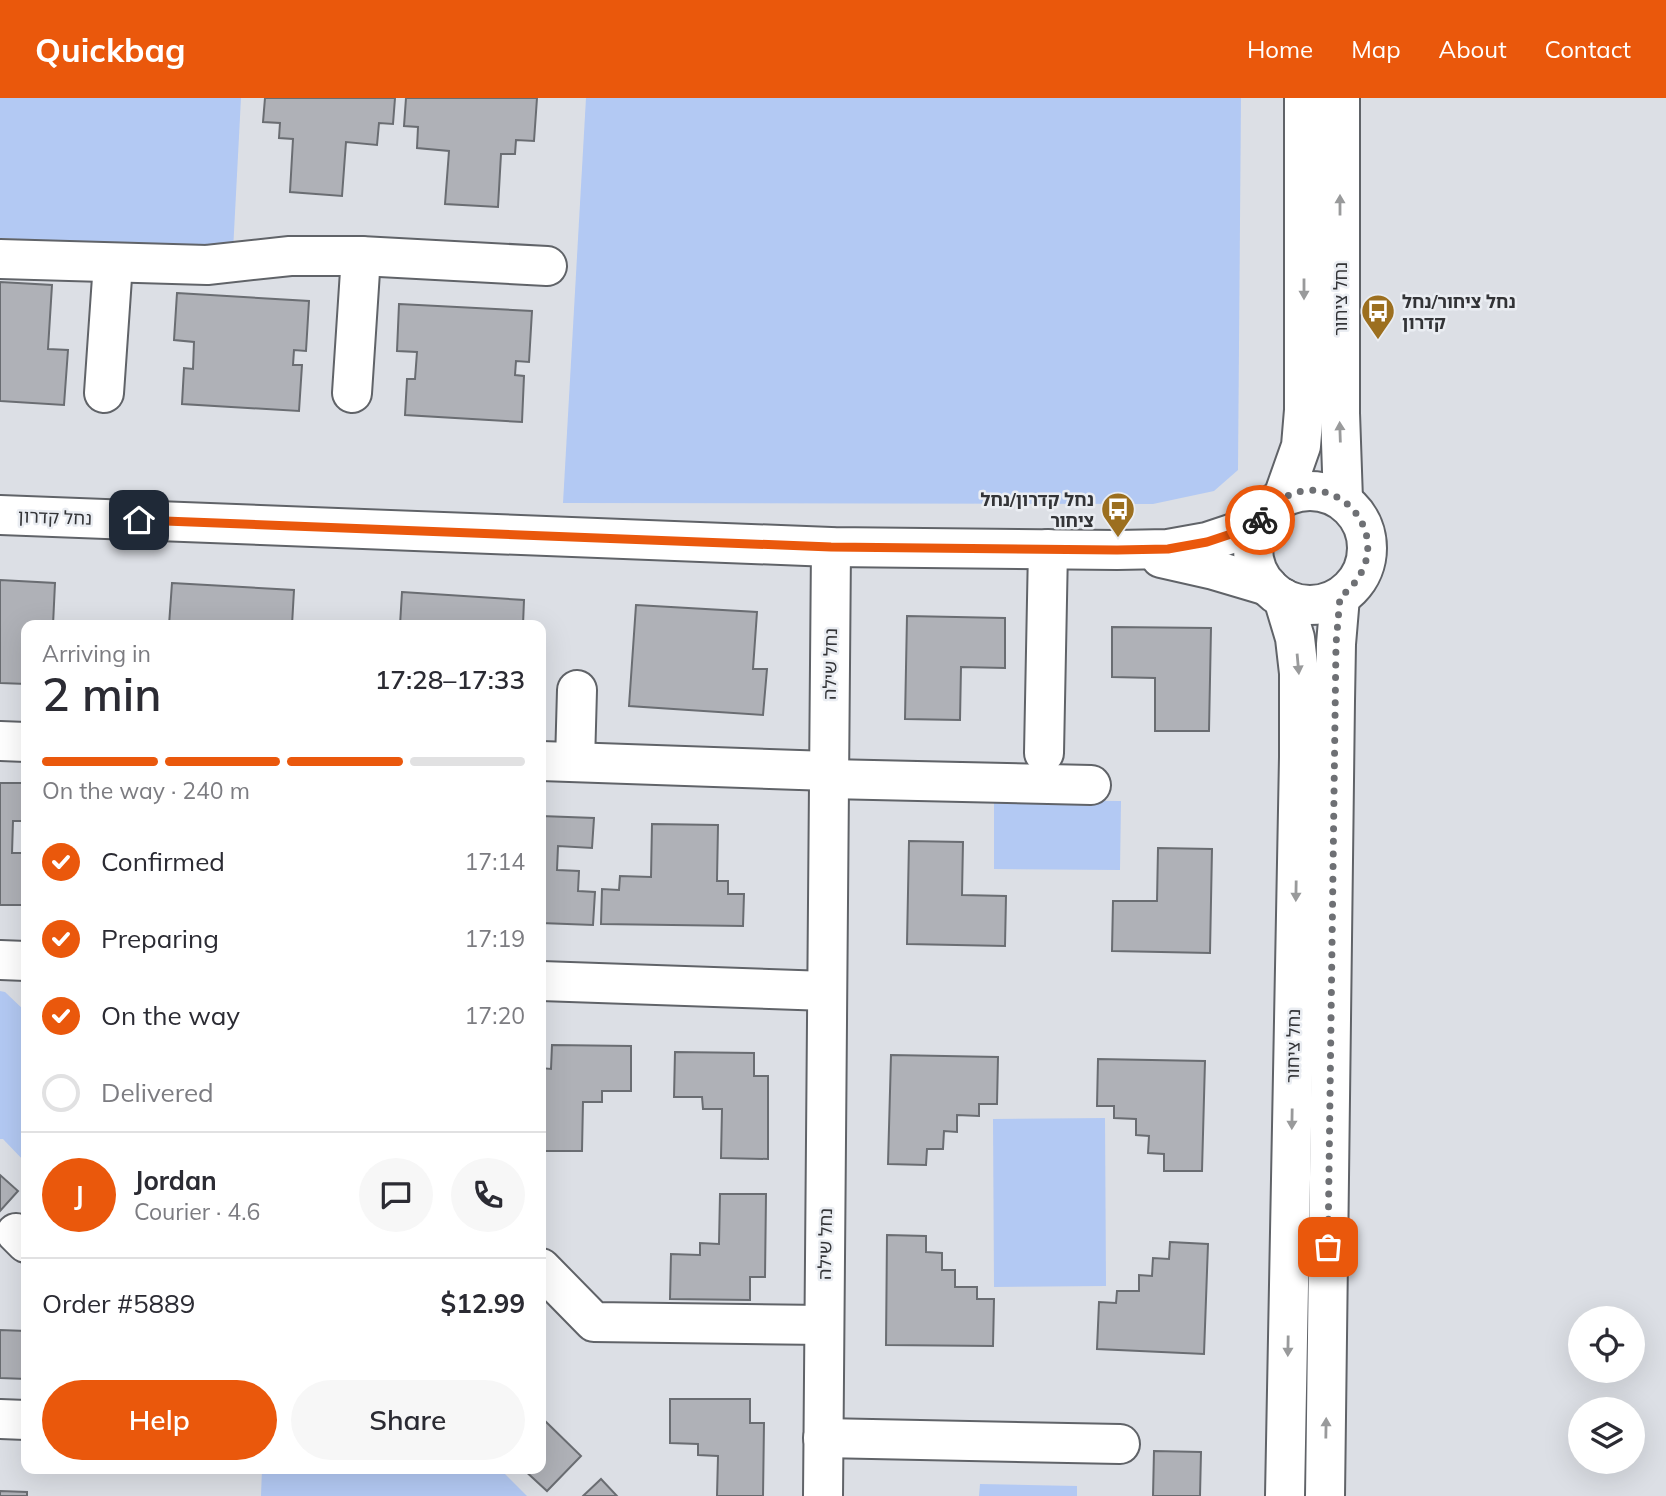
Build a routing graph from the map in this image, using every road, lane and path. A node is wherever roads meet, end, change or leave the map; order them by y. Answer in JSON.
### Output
{"nodes":[{"id":1,"x":1304,"y":98,"type":"edge"},
{"id":2,"x":1340,"y":98,"type":"edge"},
{"id":3,"x":361,"y":256,"type":"junction"},
{"id":4,"x":0,"y":259,"type":"edge"},
{"id":5,"x":113,"y":263,"type":"junction"},
{"id":6,"x":547,"y":266,"type":"dead end"},
{"id":7,"x":104,"y":393,"type":"dead end"},
{"id":8,"x":352,"y":393,"type":"dead end"},
{"id":9,"x":1343,"y":500,"type":"junction"},
{"id":10,"x":1271,"y":509,"type":"junction"},
{"id":11,"x":0,"y":515,"type":"edge"},
{"id":12,"x":831,"y":547,"type":"junction"},
{"id":13,"x":1048,"y":549,"type":"junction"},
{"id":14,"x":1117,"y":550,"type":"junction"},
{"id":15,"x":1275,"y":592,"type":"junction"},
{"id":16,"x":1340,"y":597,"type":"junction"},
{"id":17,"x":577,"y":690,"type":"dead end"},
{"id":18,"x":0,"y":741,"type":"edge"},
{"id":19,"x":21,"y":742,"type":"edge"},
{"id":20,"x":1044,"y":753,"type":"dead end"},
{"id":21,"x":558,"y":761,"type":"edge"},
{"id":22,"x":829,"y":775,"type":"junction"},
{"id":23,"x":1091,"y":785,"type":"dead end"},
{"id":24,"x":0,"y":960,"type":"edge"},
{"id":25,"x":21,"y":961,"type":"edge"},
{"id":26,"x":546,"y":981,"type":"edge"},
{"id":27,"x":827,"y":991,"type":"junction"},
{"id":28,"x":546,"y":1273,"type":"edge"},
{"id":29,"x":824,"y":1325,"type":"junction"},
{"id":30,"x":0,"y":1419,"type":"edge"},
{"id":31,"x":21,"y":1420,"type":"edge"},
{"id":32,"x":823,"y":1438,"type":"junction"},
{"id":33,"x":1120,"y":1444,"type":"dead end"},
{"id":34,"x":822,"y":1496,"type":"edge"},
{"id":35,"x":1285,"y":1496,"type":"edge"},
{"id":36,"x":1325,"y":1496,"type":"edge"}],
"edges":[{"from":1,"to":10,"type":"street","name":"נחל ציחור","one_way":true},
{"from":9,"to":2,"type":"street","name":"נחל ציחור","one_way":true},
{"from":3,"to":5,"type":"street"},
{"from":3,"to":6,"type":"street"},
{"from":3,"to":8,"type":"street"},
{"from":4,"to":5,"type":"street"},
{"from":5,"to":7,"type":"street"},
{"from":9,"to":10,"type":"street"},
{"from":9,"to":16,"type":"street"},
{"from":10,"to":14,"type":"street","name":"נחל קדרון"},
{"from":10,"to":15,"type":"street"},
{"from":11,"to":12,"type":"street","name":"נחל קדרון"},
{"from":12,"to":13,"type":"street","name":"נחל קדרון"},
{"from":12,"to":22,"type":"street","name":"נחל שילה"},
{"from":13,"to":14,"type":"street","name":"נחל קדרון"},
{"from":13,"to":20,"type":"street"},
{"from":14,"to":15,"type":"street","name":"נחל קדרון"},
{"from":15,"to":16,"type":"street"},
{"from":15,"to":35,"type":"street","name":"נחל ציחור","one_way":true},
{"from":36,"to":16,"type":"street","one_way":true},
{"from":17,"to":21,"type":"street"},
{"from":18,"to":19,"type":"street"},
{"from":21,"to":22,"type":"street"},
{"from":22,"to":23,"type":"street"},
{"from":22,"to":27,"type":"street","name":"נחל שילה"},
{"from":24,"to":25,"type":"street"},
{"from":26,"to":27,"type":"street"},
{"from":27,"to":29,"type":"street","name":"נחל שילה"},
{"from":28,"to":29,"type":"street"},
{"from":29,"to":32,"type":"street","name":"נחל שילה"},
{"from":30,"to":31,"type":"street"},
{"from":32,"to":33,"type":"street"},
{"from":32,"to":34,"type":"street","name":"נחל שילה"}]}
